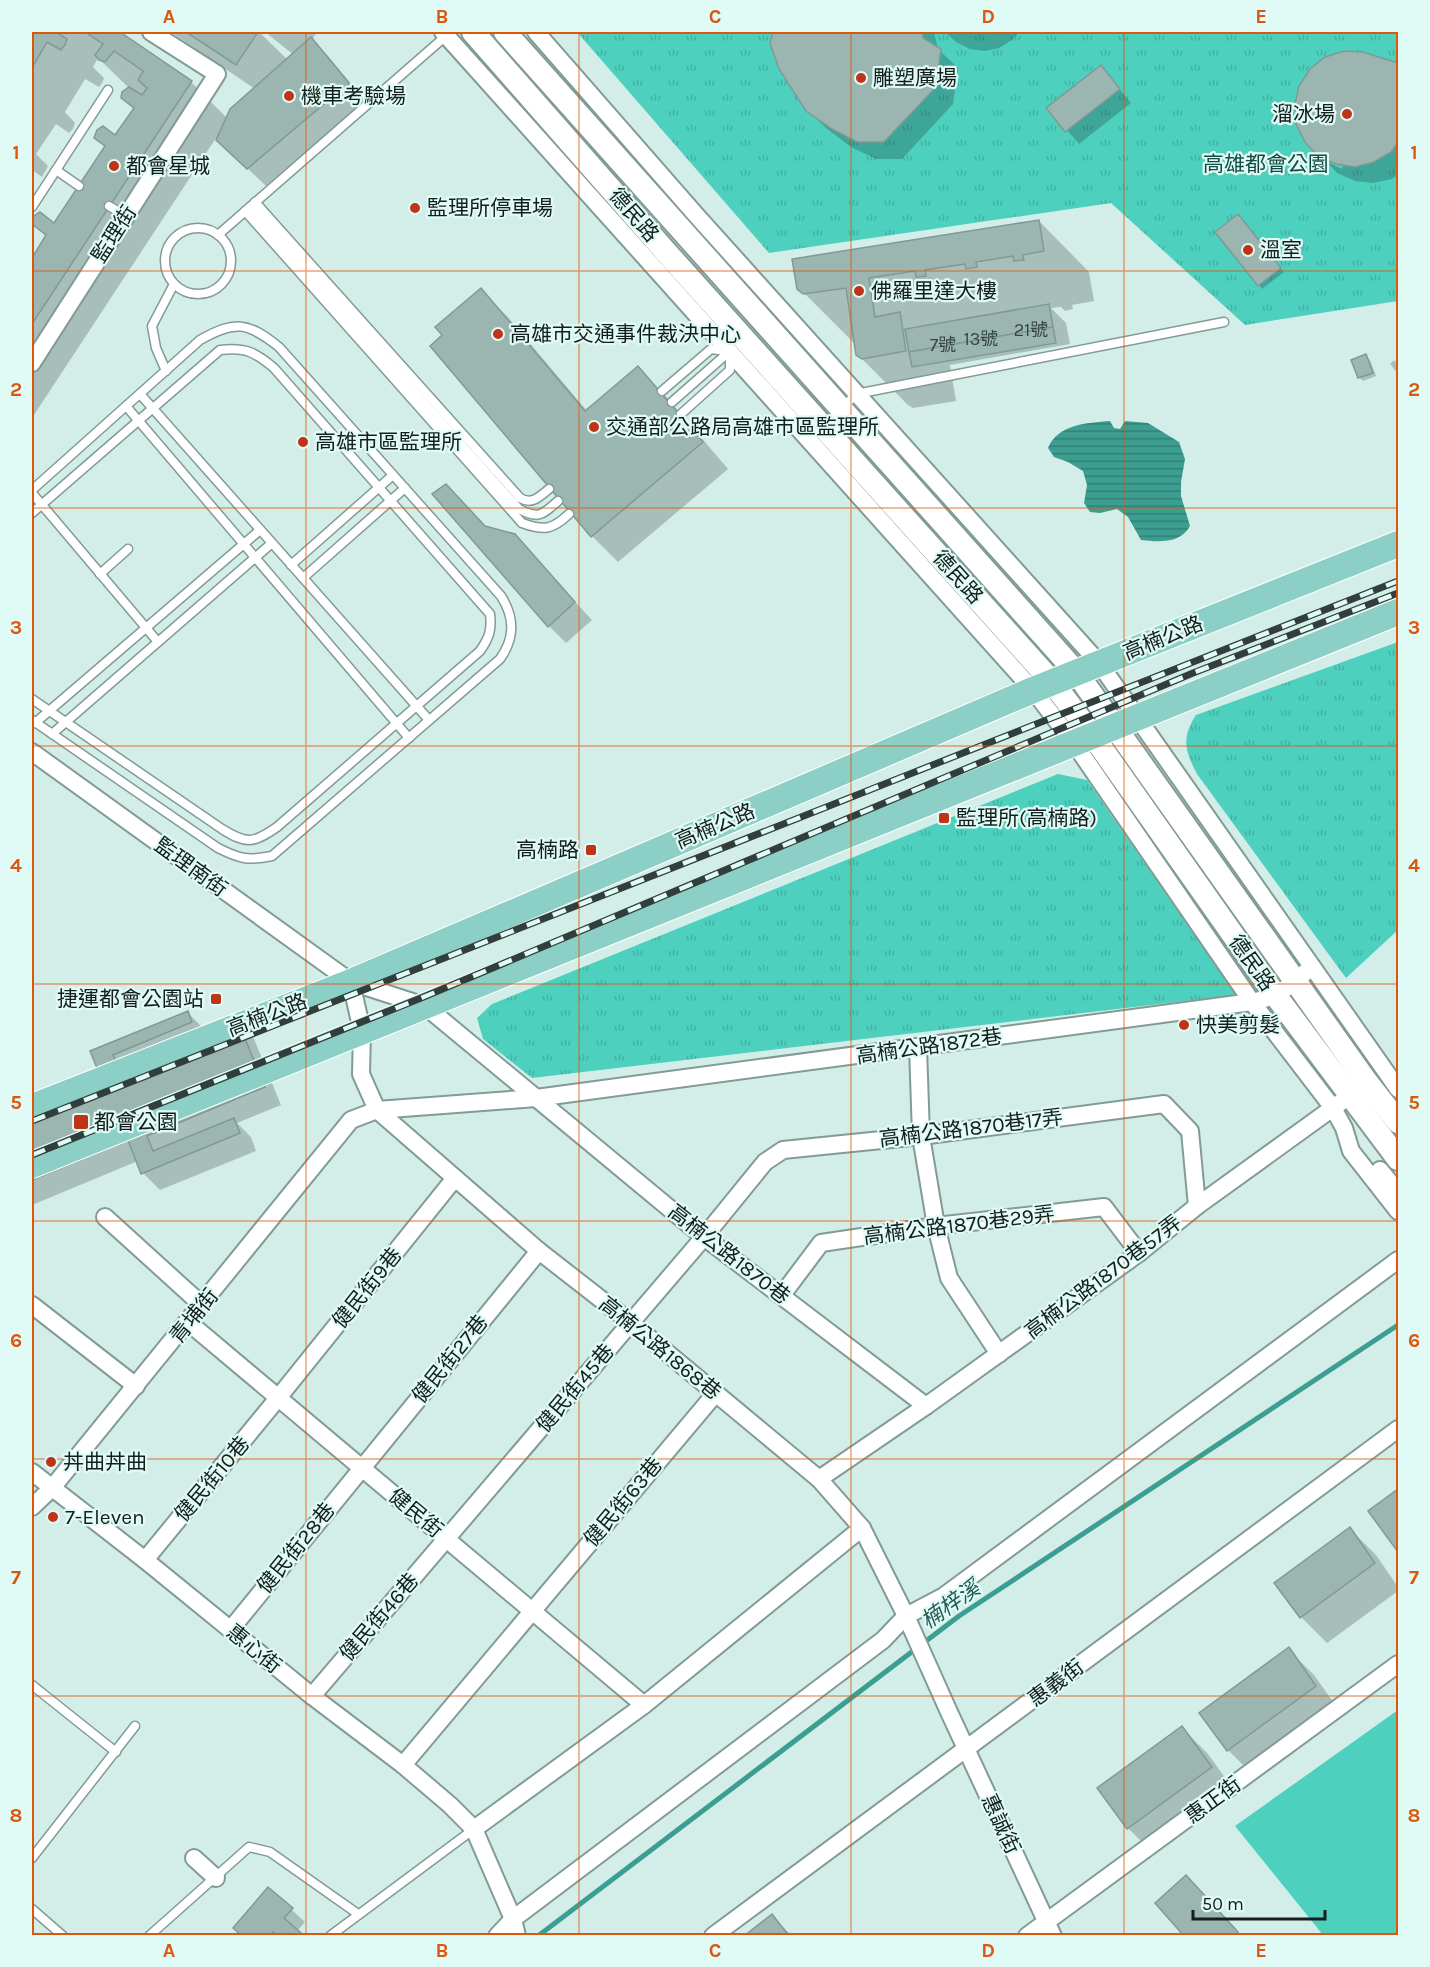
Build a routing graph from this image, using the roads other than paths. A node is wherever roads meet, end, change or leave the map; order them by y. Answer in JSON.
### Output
{"nodes":[{"id":1,"x":151,"y":32,"type":"edge"},
{"id":2,"x":473,"y":32,"type":"edge"},
{"id":3,"x":505,"y":32,"type":"edge"},
{"id":4,"x":536,"y":32,"type":"edge"},
{"id":5,"x":447,"y":33,"type":"edge"},
{"id":6,"x":108,"y":90,"type":"dead end"},
{"id":7,"x":56,"y":170,"type":"junction"},
{"id":8,"x":79,"y":186,"type":"dead end"},
{"id":9,"x":657,"y":187,"type":"junction"},
{"id":10,"x":109,"y":206,"type":"dead end"},
{"id":11,"x":250,"y":206,"type":"junction"},
{"id":12,"x":32,"y":207,"type":"edge"},
{"id":13,"x":126,"y":216,"type":"junction"},
{"id":14,"x":623,"y":218,"type":"junction"},
{"id":15,"x":218,"y":235,"type":"junction"},
{"id":16,"x":174,"y":284,"type":"junction"},
{"id":17,"x":1224,"y":322,"type":"dead end"},
{"id":18,"x":737,"y":345,"type":"junction"},
{"id":19,"x":32,"y":363,"type":"edge"},
{"id":20,"x":166,"y":371,"type":"junction"},
{"id":21,"x":662,"y":391,"type":"dead end"},
{"id":22,"x":140,"y":394,"type":"junction"},
{"id":23,"x":672,"y":402,"type":"dead end"},
{"id":24,"x":849,"y":402,"type":"junction"},
{"id":25,"x":126,"y":406,"type":"junction"},
{"id":26,"x":152,"y":408,"type":"junction"},
{"id":27,"x":681,"y":414,"type":"dead end"},
{"id":28,"x":138,"y":420,"type":"junction"},
{"id":29,"x":817,"y":435,"type":"junction"},
{"id":30,"x":393,"y":475,"type":"junction"},
{"id":31,"x":379,"y":488,"type":"junction"},
{"id":32,"x":405,"y":488,"type":"junction"},
{"id":33,"x":549,"y":489,"type":"dead end"},
{"id":34,"x":32,"y":491,"type":"edge"},
{"id":35,"x":390,"y":500,"type":"junction"},
{"id":36,"x":558,"y":501,"type":"dead end"},
{"id":37,"x":42,"y":504,"type":"junction"},
{"id":38,"x":32,"y":513,"type":"edge"},
{"id":39,"x":569,"y":514,"type":"dead end"},
{"id":40,"x":260,"y":530,"type":"junction"},
{"id":41,"x":272,"y":543,"type":"junction"},
{"id":42,"x":243,"y":544,"type":"junction"},
{"id":43,"x":1398,"y":544,"type":"edge"},
{"id":44,"x":128,"y":549,"type":"dead end"},
{"id":45,"x":255,"y":558,"type":"junction"},
{"id":46,"x":291,"y":565,"type":"junction"},
{"id":47,"x":100,"y":574,"type":"junction"},
{"id":48,"x":303,"y":578,"type":"junction"},
{"id":49,"x":1398,"y":612,"type":"edge"},
{"id":50,"x":146,"y":628,"type":"junction"},
{"id":51,"x":158,"y":642,"type":"junction"},
{"id":52,"x":1088,"y":668,"type":"junction"},
{"id":53,"x":1043,"y":686,"type":"junction"},
{"id":54,"x":35,"y":702,"type":"edge"},
{"id":55,"x":416,"y":706,"type":"junction"},
{"id":56,"x":49,"y":711,"type":"junction"},
{"id":57,"x":1138,"y":718,"type":"junction"},
{"id":58,"x":429,"y":720,"type":"junction"},
{"id":59,"x":33,"y":722,"type":"edge"},
{"id":60,"x":66,"y":723,"type":"junction"},
{"id":61,"x":396,"y":724,"type":"junction"},
{"id":62,"x":52,"y":734,"type":"junction"},
{"id":63,"x":1094,"y":736,"type":"junction"},
{"id":64,"x":409,"y":738,"type":"junction"},
{"id":65,"x":32,"y":752,"type":"edge"},
{"id":66,"x":1304,"y":974,"type":"junction"},
{"id":67,"x":351,"y":982,"type":"junction"},
{"id":68,"x":1276,"y":996,"type":"junction"},
{"id":69,"x":1252,"y":1002,"type":"junction"},
{"id":70,"x":425,"y":1006,"type":"junction"},
{"id":71,"x":362,"y":1031,"type":"junction"},
{"id":72,"x":918,"y":1047,"type":"junction"},
{"id":73,"x":1398,"y":1087,"type":"edge"},
{"id":74,"x":1358,"y":1088,"type":"junction"},
{"id":75,"x":536,"y":1098,"type":"junction"},
{"id":76,"x":32,"y":1107,"type":"edge"},
{"id":77,"x":377,"y":1110,"type":"junction"},
{"id":78,"x":351,"y":1120,"type":"joint"},
{"id":79,"x":1398,"y":1122,"type":"edge"},
{"id":80,"x":1344,"y":1128,"type":"junction"},
{"id":81,"x":921,"y":1136,"type":"junction"},
{"id":82,"x":1398,"y":1159,"type":"edge"},
{"id":83,"x":32,"y":1165,"type":"edge"},
{"id":84,"x":455,"y":1178,"type":"junction"},
{"id":85,"x":1398,"y":1192,"type":"edge"},
{"id":86,"x":1197,"y":1206,"type":"junction"},
{"id":87,"x":1398,"y":1211,"type":"edge"},
{"id":88,"x":105,"y":1217,"type":"dead end"},
{"id":89,"x":936,"y":1226,"type":"junction"},
{"id":90,"x":704,"y":1237,"type":"junction"},
{"id":91,"x":539,"y":1251,"type":"junction"},
{"id":92,"x":1139,"y":1253,"type":"junction"},
{"id":93,"x":1398,"y":1260,"type":"edge"},
{"id":94,"x":782,"y":1295,"type":"junction"},
{"id":95,"x":32,"y":1305,"type":"edge"},
{"id":96,"x":202,"y":1305,"type":"junction"},
{"id":97,"x":189,"y":1322,"type":"junction"},
{"id":98,"x":630,"y":1322,"type":"junction"},
{"id":99,"x":999,"y":1354,"type":"junction"},
{"id":100,"x":136,"y":1386,"type":"junction"},
{"id":101,"x":715,"y":1394,"type":"junction"},
{"id":102,"x":279,"y":1398,"type":"junction"},
{"id":103,"x":926,"y":1406,"type":"junction"},
{"id":104,"x":1398,"y":1429,"type":"edge"},
{"id":105,"x":362,"y":1468,"type":"junction"},
{"id":106,"x":32,"y":1472,"type":"edge"},
{"id":107,"x":819,"y":1479,"type":"junction"},
{"id":108,"x":52,"y":1488,"type":"junction"},
{"id":109,"x":32,"y":1508,"type":"edge"},
{"id":110,"x":862,"y":1528,"type":"junction"},
{"id":111,"x":447,"y":1539,"type":"junction"},
{"id":112,"x":145,"y":1560,"type":"junction"},
{"id":113,"x":532,"y":1610,"type":"junction"},
{"id":114,"x":906,"y":1616,"type":"junction"},
{"id":115,"x":231,"y":1629,"type":"junction"},
{"id":116,"x":1398,"y":1664,"type":"edge"},
{"id":117,"x":32,"y":1685,"type":"edge"},
{"id":118,"x":312,"y":1696,"type":"junction"},
{"id":119,"x":644,"y":1704,"type":"junction"},
{"id":120,"x":949,"y":1712,"type":"joint"},
{"id":121,"x":135,"y":1726,"type":"dead end"},
{"id":122,"x":967,"y":1749,"type":"junction"},
{"id":123,"x":116,"y":1752,"type":"junction"},
{"id":124,"x":403,"y":1765,"type":"junction"},
{"id":125,"x":474,"y":1829,"type":"junction"},
{"id":126,"x":32,"y":1858,"type":"edge"},
{"id":127,"x":194,"y":1858,"type":"dead end"},
{"id":128,"x":216,"y":1878,"type":"junction"},
{"id":129,"x":32,"y":1909,"type":"edge"},
{"id":130,"x":358,"y":1914,"type":"junction"},
{"id":131,"x":515,"y":1927,"type":"edge"},
{"id":132,"x":1050,"y":1928,"type":"edge"},
{"id":133,"x":63,"y":1935,"type":"edge"},
{"id":134,"x":149,"y":1935,"type":"edge"},
{"id":135,"x":330,"y":1935,"type":"edge"},
{"id":136,"x":498,"y":1935,"type":"edge"},
{"id":137,"x":713,"y":1935,"type":"edge"},
{"id":138,"x":1027,"y":1935,"type":"edge"}],
"edges":[{"from":1,"to":13,"type":"street","name":"監理街"},
{"from":2,"to":14,"type":"street","name":"德民路"},
{"from":3,"to":9,"type":"street","name":"德民路"},
{"from":4,"to":9,"type":"street","name":"德民路"},
{"from":5,"to":11,"type":"lane"},
{"from":5,"to":14,"type":"street","name":"德民路"},
{"from":6,"to":7,"type":"lane"},
{"from":7,"to":8,"type":"lane"},
{"from":7,"to":12,"type":"lane"},
{"from":9,"to":14,"type":"street"},
{"from":9,"to":24,"type":"street","name":"德民路"},
{"from":10,"to":13,"type":"lane"},
{"from":11,"to":15,"type":"lane"},
{"from":11,"to":33,"type":"lane"},
{"from":11,"to":36,"type":"lane"},
{"from":11,"to":39,"type":"lane"},
{"from":13,"to":19,"type":"street","name":"監理街"},
{"from":14,"to":18,"type":"street","name":"德民路"},
{"from":15,"to":16,"type":"lane"},
{"from":15,"to":16,"type":"lane"},
{"from":16,"to":20,"type":"lane"},
{"from":17,"to":24,"type":"lane"},
{"from":18,"to":21,"type":"lane"},
{"from":18,"to":23,"type":"lane"},
{"from":18,"to":27,"type":"lane"},
{"from":18,"to":29,"type":"street","name":"德民路"},
{"from":20,"to":22,"type":"lane"},
{"from":20,"to":30,"type":"lane"},
{"from":22,"to":25,"type":"lane"},
{"from":22,"to":26,"type":"lane"},
{"from":24,"to":29,"type":"lane"},
{"from":24,"to":52,"type":"street","name":"德民路"},
{"from":25,"to":28,"type":"lane"},
{"from":25,"to":34,"type":"lane"},
{"from":26,"to":28,"type":"lane"},
{"from":26,"to":31,"type":"lane"},
{"from":26,"to":40,"type":"lane"},
{"from":28,"to":37,"type":"lane"},
{"from":28,"to":42,"type":"lane"},
{"from":29,"to":53,"type":"street","name":"德民路"},
{"from":30,"to":31,"type":"lane"},
{"from":30,"to":32,"type":"lane"},
{"from":31,"to":35,"type":"lane"},
{"from":31,"to":46,"type":"lane"},
{"from":32,"to":35,"type":"lane"},
{"from":32,"to":58,"type":"lane"},
{"from":34,"to":37,"type":"lane"},
{"from":35,"to":48,"type":"lane"},
{"from":35,"to":55,"type":"lane"},
{"from":37,"to":38,"type":"lane"},
{"from":37,"to":47,"type":"lane"},
{"from":40,"to":41,"type":"lane"},
{"from":40,"to":42,"type":"lane"},
{"from":41,"to":45,"type":"lane"},
{"from":41,"to":46,"type":"lane"},
{"from":42,"to":45,"type":"lane"},
{"from":42,"to":50,"type":"lane"},
{"from":43,"to":52,"type":"main road","name":"高楠公路"},
{"from":44,"to":47,"type":"lane"},
{"from":45,"to":51,"type":"lane"},
{"from":45,"to":61,"type":"lane"},
{"from":46,"to":48,"type":"lane"},
{"from":47,"to":50,"type":"lane"},
{"from":48,"to":55,"type":"lane"},
{"from":49,"to":57,"type":"main road"},
{"from":50,"to":51,"type":"lane"},
{"from":50,"to":56,"type":"lane"},
{"from":51,"to":60,"type":"lane"},
{"from":52,"to":53,"type":"main road","name":"高楠公路"},
{"from":52,"to":57,"type":"street","name":"德民路"},
{"from":52,"to":63,"type":"street","name":"德民路"},
{"from":53,"to":63,"type":"street","name":"德民路"},
{"from":53,"to":67,"type":"main road","name":"高楠公路"},
{"from":54,"to":56,"type":"lane"},
{"from":55,"to":58,"type":"lane"},
{"from":55,"to":61,"type":"lane"},
{"from":56,"to":59,"type":"lane"},
{"from":56,"to":60,"type":"lane"},
{"from":57,"to":63,"type":"main road"},
{"from":57,"to":66,"type":"street","name":"德民路"},
{"from":58,"to":64,"type":"lane"},
{"from":59,"to":62,"type":"lane"},
{"from":60,"to":61,"type":"lane"},
{"from":60,"to":62,"type":"lane"},
{"from":61,"to":64,"type":"lane"},
{"from":62,"to":64,"type":"lane"},
{"from":63,"to":66,"type":"street","name":"德民路"},
{"from":63,"to":68,"type":"street","name":"德民路"},
{"from":63,"to":69,"type":"street","name":"德民路"},
{"from":63,"to":70,"type":"main road"},
{"from":65,"to":67,"type":"street","name":"監理南街"},
{"from":66,"to":68,"type":"street","name":"高楠公路1872巷"},
{"from":66,"to":74,"type":"street","name":"德民路"},
{"from":67,"to":70,"type":"street","name":"監理南街"},
{"from":67,"to":71,"type":"street"},
{"from":67,"to":76,"type":"main road","name":"高楠公路"},
{"from":68,"to":69,"type":"street","name":"高楠公路1872巷"},
{"from":68,"to":74,"type":"street","name":"德民路"},
{"from":69,"to":72,"type":"street","name":"高楠公路1872巷"},
{"from":69,"to":74,"type":"street","name":"德民路"},
{"from":70,"to":71,"type":"main road"},
{"from":70,"to":75,"type":"street","name":"高楠公路1870巷"},
{"from":71,"to":77,"type":"street"},
{"from":71,"to":83,"type":"main road"},
{"from":72,"to":75,"type":"street","name":"高楠公路1872巷"},
{"from":72,"to":81,"type":"street"},
{"from":73,"to":74,"type":"street"},
{"from":74,"to":79,"type":"street","name":"德民路"},
{"from":74,"to":80,"type":"street","name":"德民路"},
{"from":74,"to":82,"type":"street","name":"德民路"},
{"from":74,"to":86,"type":"street","name":"高楠公路1870巷57弄"},
{"from":75,"to":77,"type":"street","name":"高楠公路1872巷"},
{"from":75,"to":90,"type":"street","name":"高楠公路1870巷"},
{"from":77,"to":78,"type":"street","name":"高楠公路1872巷"},
{"from":77,"to":84,"type":"street","name":"高楠公路1868巷"},
{"from":78,"to":96,"type":"street","name":"青埔街"},
{"from":80,"to":85,"type":"street"},
{"from":80,"to":87,"type":"street"},
{"from":81,"to":86,"type":"street","name":"高楠公路1870巷17弄"},
{"from":81,"to":89,"type":"street"},
{"from":81,"to":90,"type":"street","name":"高楠公路1870巷17弄"},
{"from":84,"to":91,"type":"street","name":"高楠公路1868巷"},
{"from":84,"to":102,"type":"street","name":"健民街9巷"},
{"from":86,"to":92,"type":"street","name":"高楠公路1870巷57弄"},
{"from":88,"to":96,"type":"street"},
{"from":89,"to":92,"type":"street","name":"高楠公路1870巷29弄"},
{"from":89,"to":94,"type":"street","name":"高楠公路1870巷29弄"},
{"from":89,"to":99,"type":"street"},
{"from":90,"to":94,"type":"street","name":"高楠公路1870巷"},
{"from":90,"to":98,"type":"street","name":"健民街45巷"},
{"from":91,"to":98,"type":"street","name":"高楠公路1868巷"},
{"from":91,"to":105,"type":"street","name":"健民街27巷"},
{"from":92,"to":99,"type":"street","name":"高楠公路1870巷57弄"},
{"from":93,"to":114,"type":"street"},
{"from":94,"to":103,"type":"street","name":"高楠公路1870巷"},
{"from":95,"to":100,"type":"street"},
{"from":96,"to":97,"type":"street","name":"青埔街"},
{"from":97,"to":100,"type":"street","name":"青埔街"},
{"from":97,"to":102,"type":"street","name":"健民街"},
{"from":98,"to":101,"type":"street","name":"高楠公路1868巷"},
{"from":98,"to":111,"type":"street","name":"健民街45巷"},
{"from":99,"to":103,"type":"street","name":"高楠公路1870巷57弄"},
{"from":100,"to":108,"type":"street","name":"青埔街"},
{"from":101,"to":107,"type":"street","name":"高楠公路1868巷"},
{"from":101,"to":113,"type":"street","name":"健民街63巷"},
{"from":102,"to":105,"type":"street","name":"健民街"},
{"from":102,"to":112,"type":"street","name":"健民街10巷"},
{"from":103,"to":107,"type":"street","name":"高楠公路1870巷57弄"},
{"from":104,"to":122,"type":"street","name":"惠義街"},
{"from":105,"to":111,"type":"street","name":"健民街"},
{"from":105,"to":115,"type":"street","name":"健民街28巷"},
{"from":106,"to":108,"type":"street","name":"惠心街"},
{"from":107,"to":110,"type":"street","name":"高楠公路1868巷"},
{"from":108,"to":109,"type":"street","name":"青埔街"},
{"from":108,"to":112,"type":"street","name":"惠心街"},
{"from":110,"to":114,"type":"street","name":"高楠公路1868巷"},
{"from":110,"to":119,"type":"street"},
{"from":111,"to":113,"type":"street","name":"健民街"},
{"from":111,"to":118,"type":"street","name":"健民街46巷"},
{"from":112,"to":115,"type":"street","name":"惠心街"},
{"from":113,"to":119,"type":"street","name":"健民街"},
{"from":113,"to":124,"type":"street","name":"健民街63巷"},
{"from":114,"to":120,"type":"street","name":"高楠公路1868巷"},
{"from":114,"to":131,"type":"street"},
{"from":115,"to":118,"type":"street","name":"惠心街"},
{"from":116,"to":132,"type":"street","name":"惠正街"},
{"from":117,"to":123,"type":"lane"},
{"from":118,"to":124,"type":"street","name":"惠心街"},
{"from":119,"to":125,"type":"street"},
{"from":120,"to":122,"type":"street","name":"惠誠街"},
{"from":121,"to":123,"type":"lane"},
{"from":122,"to":132,"type":"street","name":"惠誠街"},
{"from":122,"to":137,"type":"street","name":"惠義街"},
{"from":123,"to":126,"type":"lane"},
{"from":124,"to":125,"type":"street","name":"惠心街"},
{"from":125,"to":130,"type":"lane"},
{"from":125,"to":131,"type":"street"},
{"from":127,"to":128,"type":"street"},
{"from":128,"to":130,"type":"lane"},
{"from":128,"to":134,"type":"lane"},
{"from":129,"to":133,"type":"lane"},
{"from":130,"to":135,"type":"lane"},
{"from":131,"to":136,"type":"street"},
{"from":132,"to":138,"type":"street","name":"惠正街"}]}
